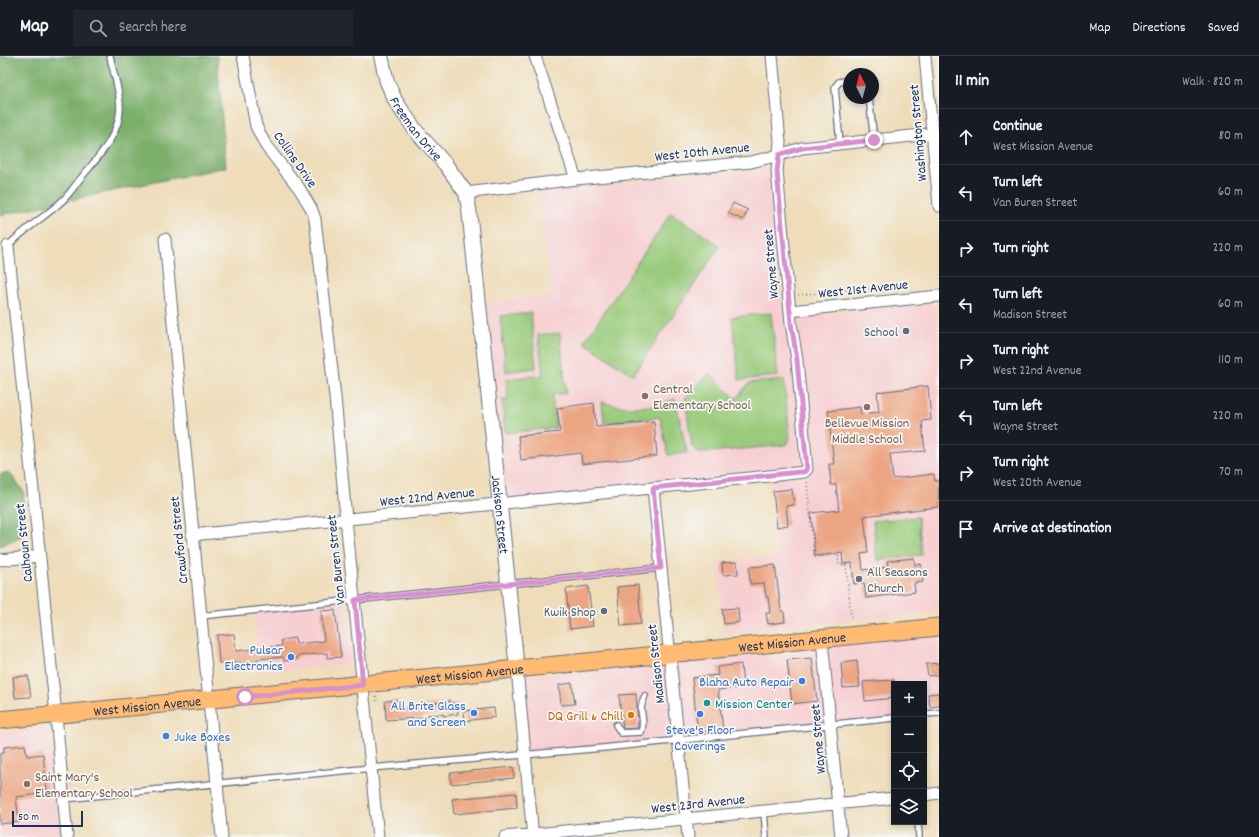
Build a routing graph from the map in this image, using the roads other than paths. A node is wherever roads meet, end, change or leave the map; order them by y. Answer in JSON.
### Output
{"nodes":[{"id":1,"x":110,"y":56,"type":"edge"},
{"id":2,"x":243,"y":56,"type":"edge"},
{"id":3,"x":380,"y":56,"type":"edge"},
{"id":4,"x":535,"y":56,"type":"edge"},
{"id":5,"x":772,"y":56,"type":"edge"},
{"id":6,"x":925,"y":56,"type":"edge"},
{"id":7,"x":843,"y":81,"type":"edge"},
{"id":8,"x":870,"y":104,"type":"edge"},
{"id":9,"x":936,"y":133,"type":"edge"},
{"id":10,"x":874,"y":140,"type":"junction"},
{"id":11,"x":840,"y":144,"type":"junction"},
{"id":12,"x":779,"y":155,"type":"junction"},
{"id":13,"x":576,"y":179,"type":"junction"},
{"id":14,"x":466,"y":193,"type":"junction"},
{"id":15,"x":939,"y":206,"type":"edge"},
{"id":16,"x":165,"y":239,"type":"dead end"},
{"id":17,"x":8,"y":246,"type":"joint"},
{"id":18,"x":323,"y":279,"type":"joint"},
{"id":19,"x":939,"y":296,"type":"edge"},
{"id":20,"x":790,"y":311,"type":"junction"},
{"id":21,"x":807,"y":469,"type":"joint"},
{"id":22,"x":653,"y":488,"type":"junction"},
{"id":23,"x":499,"y":503,"type":"junction"},
{"id":24,"x":346,"y":519,"type":"junction"},
{"id":25,"x":192,"y":535,"type":"junction"},
{"id":26,"x":39,"y":556,"type":"junction"},
{"id":27,"x":0,"y":560,"type":"edge"},
{"id":28,"x":661,"y":568,"type":"junction"},
{"id":29,"x":508,"y":584,"type":"junction"},
{"id":30,"x":355,"y":600,"type":"junction"},
{"id":31,"x":200,"y":616,"type":"junction"},
{"id":32,"x":939,"y":627,"type":"edge"},
{"id":33,"x":822,"y":639,"type":"junction"},
{"id":34,"x":670,"y":654,"type":"junction"},
{"id":35,"x":517,"y":669,"type":"junction"},
{"id":36,"x":370,"y":689,"type":"junction"},
{"id":37,"x":645,"y":696,"type":"dead end"},
{"id":38,"x":209,"y":701,"type":"junction"},
{"id":39,"x":939,"y":713,"type":"edge"},
{"id":40,"x":927,"y":714,"type":"edge"},
{"id":41,"x":56,"y":715,"type":"junction"},
{"id":42,"x":891,"y":718,"type":"edge"},
{"id":43,"x":0,"y":720,"type":"edge"},
{"id":44,"x":616,"y":724,"type":"dead end"},
{"id":45,"x":831,"y":724,"type":"junction"},
{"id":46,"x":678,"y":740,"type":"junction"},
{"id":47,"x":525,"y":755,"type":"junction"},
{"id":48,"x":371,"y":768,"type":"junction"},
{"id":49,"x":217,"y":783,"type":"junction"},
{"id":50,"x":939,"y":793,"type":"edge"},
{"id":51,"x":927,"y":795,"type":"edge"},
{"id":52,"x":64,"y":798,"type":"junction"},
{"id":53,"x":891,"y":798,"type":"edge"},
{"id":54,"x":838,"y":803,"type":"junction"},
{"id":55,"x":764,"y":811,"type":"junction"},
{"id":56,"x":686,"y":819,"type":"junction"},
{"id":57,"x":918,"y":825,"type":"edge"},
{"id":58,"x":533,"y":836,"type":"edge"},
{"id":59,"x":67,"y":837,"type":"edge"},
{"id":60,"x":222,"y":837,"type":"edge"},
{"id":61,"x":378,"y":837,"type":"edge"},
{"id":62,"x":505,"y":837,"type":"edge"},
{"id":63,"x":688,"y":837,"type":"edge"},
{"id":64,"x":766,"y":837,"type":"edge"},
{"id":65,"x":841,"y":837,"type":"edge"},
{"id":66,"x":919,"y":837,"type":"edge"}],
"edges":[{"from":1,"to":17,"type":"lane"},
{"from":2,"to":18,"type":"street","name":"Collins Drive"},
{"from":3,"to":14,"type":"street","name":"Freeman Drive"},
{"from":4,"to":13,"type":"street"},
{"from":5,"to":12,"type":"street","name":"Wayne Street"},
{"from":6,"to":9,"type":"street","name":"Washington Street"},
{"from":7,"to":11,"type":"lane"},
{"from":8,"to":10,"type":"lane"},
{"from":9,"to":10,"type":"street","name":"West 20th Avenue"},
{"from":9,"to":15,"type":"street","name":"Washington Street"},
{"from":10,"to":11,"type":"street","name":"West 20th Avenue"},
{"from":11,"to":12,"type":"street","name":"West 20th Avenue"},
{"from":12,"to":13,"type":"street","name":"West 20th Avenue"},
{"from":12,"to":20,"type":"street","name":"Wayne Street"},
{"from":13,"to":14,"type":"street","name":"West 20th Avenue"},
{"from":14,"to":23,"type":"street","name":"Jackson Street"},
{"from":16,"to":25,"type":"street","name":"Crawford Street"},
{"from":17,"to":26,"type":"street","name":"Calhoun Street"},
{"from":18,"to":24,"type":"street","name":"Van Buren Street"},
{"from":19,"to":20,"type":"street","name":"West 21st Avenue"},
{"from":20,"to":21,"type":"street","name":"Wayne Street"},
{"from":21,"to":22,"type":"street","name":"West 22nd Avenue"},
{"from":22,"to":23,"type":"street","name":"West 22nd Avenue"},
{"from":22,"to":28,"type":"street","name":"Madison Street"},
{"from":23,"to":24,"type":"street","name":"West 22nd Avenue"},
{"from":23,"to":29,"type":"street","name":"Jackson Street"},
{"from":24,"to":25,"type":"street","name":"West 22nd Avenue"},
{"from":24,"to":30,"type":"street","name":"Van Buren Street"},
{"from":25,"to":31,"type":"street","name":"Crawford Street"},
{"from":26,"to":27,"type":"street"},
{"from":26,"to":41,"type":"street","name":"Calhoun Street"},
{"from":28,"to":29,"type":"lane"},
{"from":28,"to":34,"type":"street","name":"Madison Street"},
{"from":29,"to":30,"type":"lane"},
{"from":29,"to":35,"type":"street","name":"Jackson Street"},
{"from":30,"to":31,"type":"lane"},
{"from":30,"to":36,"type":"street","name":"Van Buren Street"},
{"from":31,"to":38,"type":"street","name":"Crawford Street"},
{"from":32,"to":33,"type":"main road","name":"West Mission Avenue"},
{"from":33,"to":34,"type":"main road","name":"West Mission Avenue"},
{"from":33,"to":45,"type":"street","name":"Wayne Street"},
{"from":34,"to":35,"type":"main road","name":"West Mission Avenue"},
{"from":34,"to":46,"type":"street","name":"Madison Street"},
{"from":35,"to":36,"type":"main road","name":"West Mission Avenue"},
{"from":35,"to":47,"type":"street","name":"Jackson Street"},
{"from":36,"to":38,"type":"main road","name":"West Mission Avenue"},
{"from":36,"to":48,"type":"street","name":"Van Buren Street"},
{"from":37,"to":44,"type":"lane"},
{"from":38,"to":41,"type":"main road","name":"West Mission Avenue"},
{"from":38,"to":49,"type":"street","name":"Crawford Street"},
{"from":39,"to":40,"type":"lane"},
{"from":41,"to":43,"type":"main road","name":"West Mission Avenue"},
{"from":41,"to":52,"type":"street","name":"Calhoun Street"},
{"from":42,"to":45,"type":"lane"},
{"from":45,"to":46,"type":"lane"},
{"from":45,"to":54,"type":"street","name":"Wayne Street"},
{"from":46,"to":47,"type":"lane"},
{"from":46,"to":56,"type":"street","name":"Madison Street"},
{"from":47,"to":48,"type":"lane"},
{"from":47,"to":58,"type":"street","name":"Jackson Street"},
{"from":48,"to":49,"type":"lane"},
{"from":48,"to":61,"type":"street","name":"Van Buren Street"},
{"from":49,"to":52,"type":"lane"},
{"from":49,"to":60,"type":"street","name":"Crawford Street"},
{"from":50,"to":51,"type":"street"},
{"from":52,"to":59,"type":"street","name":"Calhoun Street"},
{"from":53,"to":54,"type":"street","name":"West 23rd Avenue"},
{"from":54,"to":55,"type":"street","name":"West 23rd Avenue"},
{"from":54,"to":65,"type":"street","name":"Wayne Street"},
{"from":55,"to":56,"type":"street","name":"West 23rd Avenue"},
{"from":55,"to":64,"type":"lane"},
{"from":56,"to":58,"type":"street","name":"West 23rd Avenue"},
{"from":56,"to":63,"type":"street","name":"Madison Street"},
{"from":57,"to":66,"type":"lane"},
{"from":58,"to":62,"type":"street","name":"West 23rd Avenue"}]}
